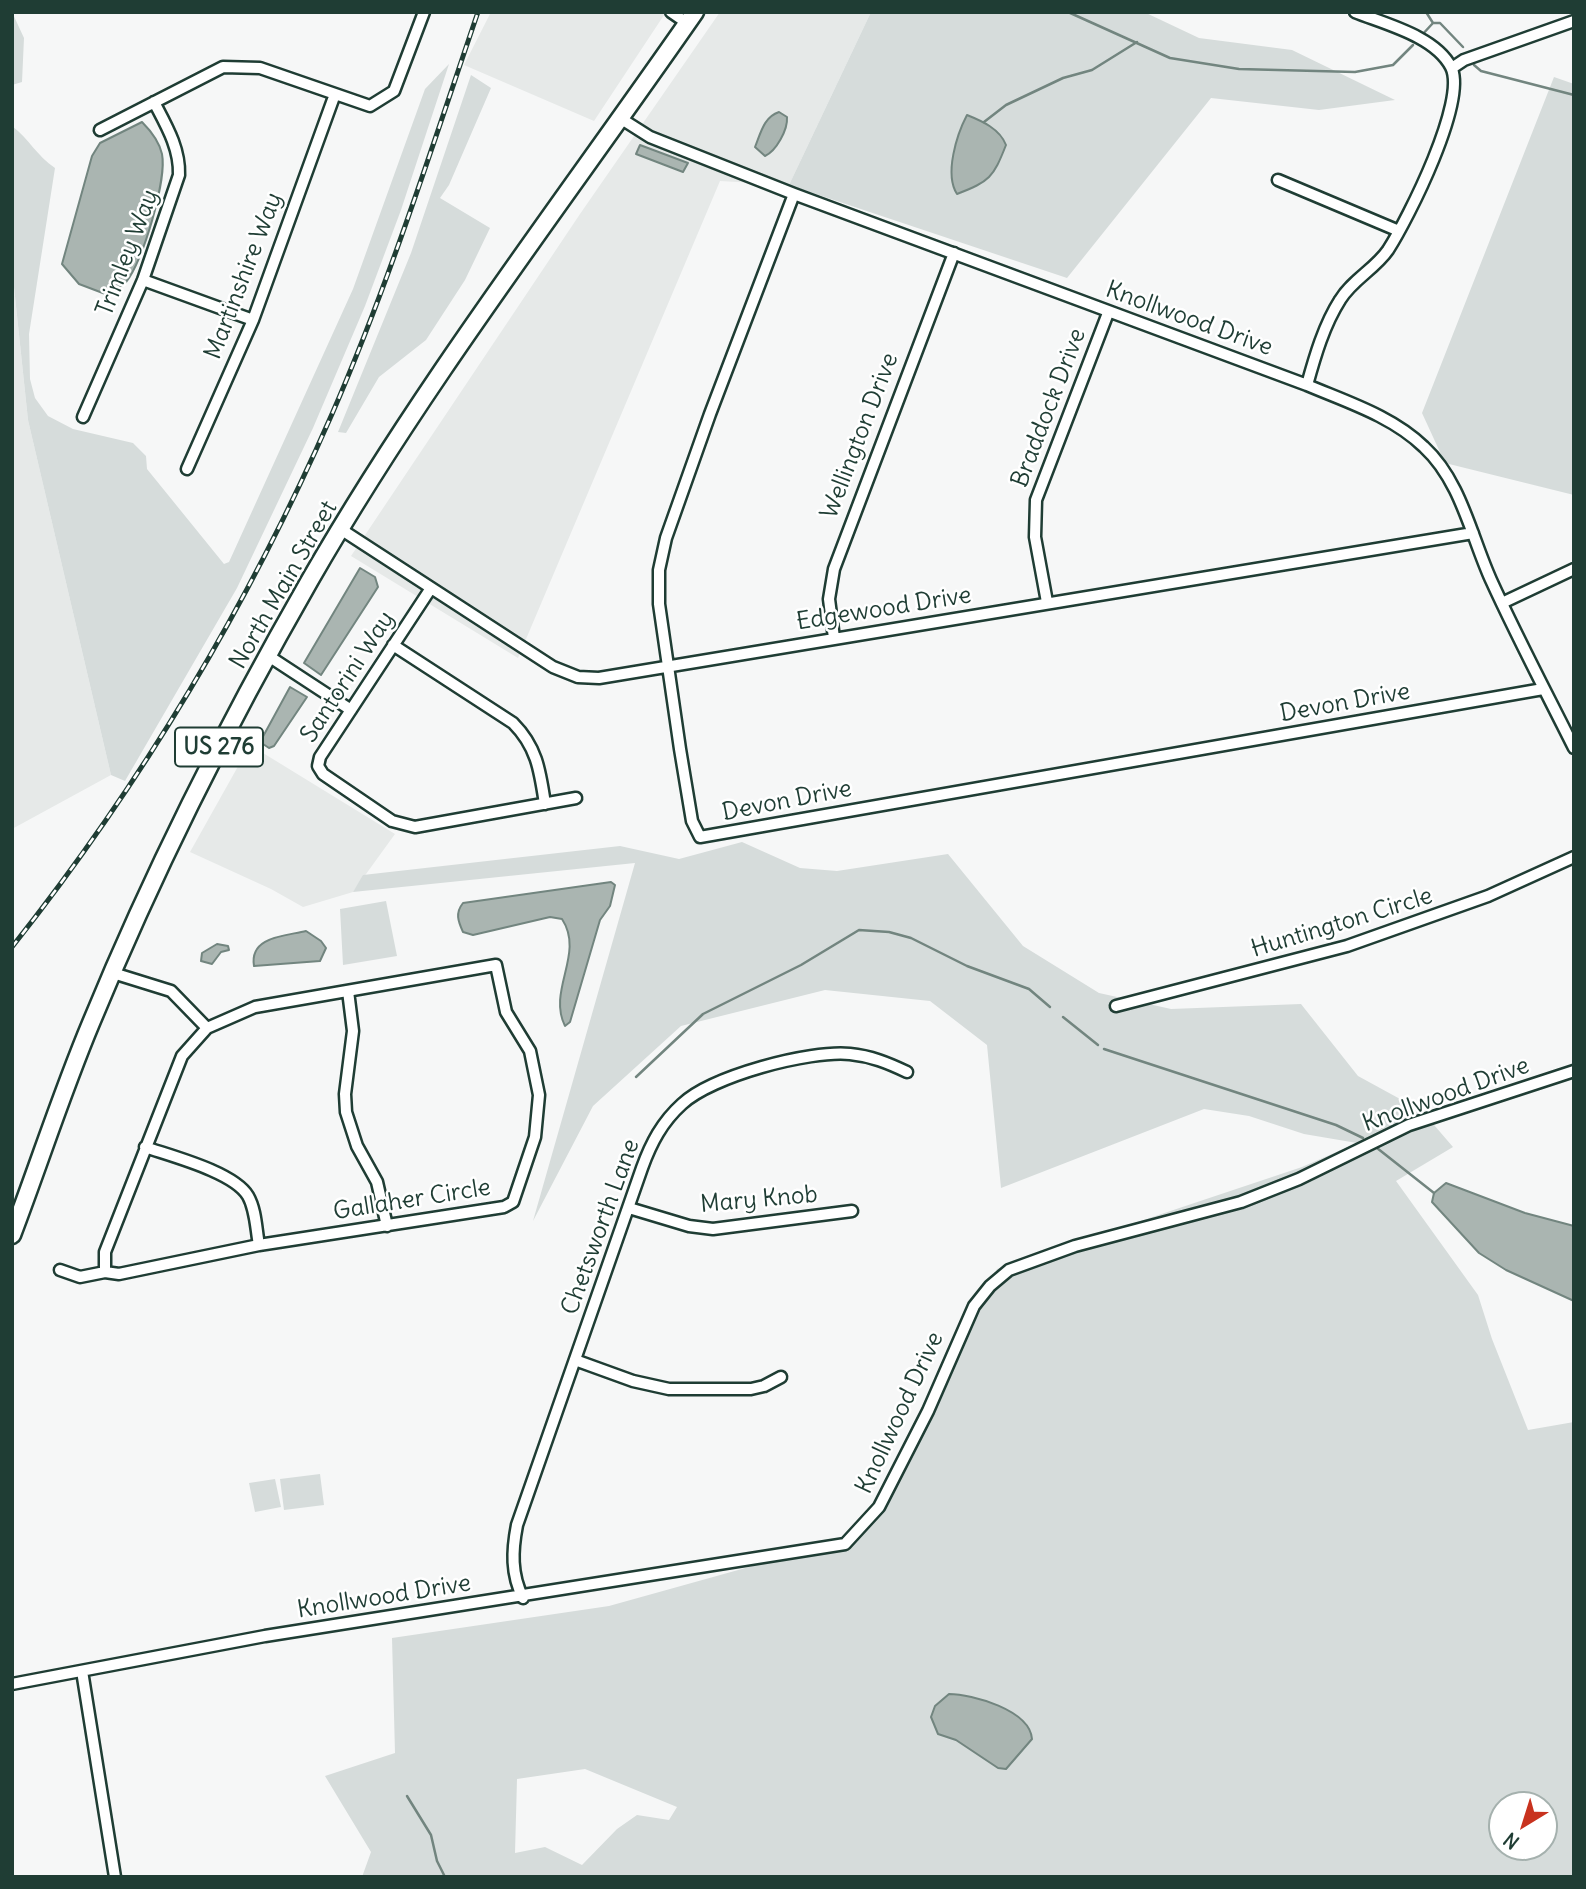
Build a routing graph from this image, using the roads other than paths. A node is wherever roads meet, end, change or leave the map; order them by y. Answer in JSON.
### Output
{"nodes":[{"id":1,"x":424,"y":12,"type":"edge"},
{"id":2,"x":671,"y":12,"type":"edge"},
{"id":3,"x":1355,"y":12,"type":"edge"},
{"id":4,"x":691,"y":18,"type":"edge"},
{"id":5,"x":1574,"y":21,"type":"edge"},
{"id":6,"x":1451,"y":68,"type":"junction"},
{"id":7,"x":335,"y":94,"type":"junction"},
{"id":8,"x":155,"y":102,"type":"junction"},
{"id":9,"x":620,"y":118,"type":"junction"},
{"id":10,"x":100,"y":130,"type":"dead end"},
{"id":11,"x":1278,"y":180,"type":"dead end"},
{"id":12,"x":794,"y":194,"type":"junction"},
{"id":13,"x":1399,"y":231,"type":"junction"},
{"id":14,"x":954,"y":253,"type":"junction"},
{"id":15,"x":143,"y":280,"type":"junction"},
{"id":16,"x":1108,"y":313,"type":"junction"},
{"id":17,"x":253,"y":320,"type":"junction"},
{"id":18,"x":1307,"y":384,"type":"junction"},
{"id":19,"x":83,"y":417,"type":"dead end"},
{"id":20,"x":187,"y":469,"type":"dead end"},
{"id":21,"x":342,"y":530,"type":"junction"},
{"id":22,"x":1473,"y":533,"type":"junction"},
{"id":23,"x":1574,"y":569,"type":"edge"},
{"id":24,"x":431,"y":588,"type":"junction"},
{"id":25,"x":1047,"y":602,"type":"junction"},
{"id":26,"x":1502,"y":603,"type":"junction"},
{"id":27,"x":834,"y":638,"type":"junction"},
{"id":28,"x":393,"y":645,"type":"junction"},
{"id":29,"x":267,"y":655,"type":"junction"},
{"id":30,"x":668,"y":668,"type":"junction"},
{"id":31,"x":1543,"y":689,"type":"junction"},
{"id":32,"x":351,"y":710,"type":"junction"},
{"id":33,"x":1574,"y":748,"type":"edge"},
{"id":34,"x":576,"y":798,"type":"dead end"},
{"id":35,"x":545,"y":804,"type":"junction"},
{"id":36,"x":1574,"y":856,"type":"edge"},
{"id":37,"x":113,"y":973,"type":"junction"},
{"id":38,"x":348,"y":991,"type":"junction"},
{"id":39,"x":1116,"y":1006,"type":"dead end"},
{"id":40,"x":207,"y":1028,"type":"junction"},
{"id":41,"x":1574,"y":1071,"type":"edge"},
{"id":42,"x":906,"y":1072,"type":"dead end"},
{"id":43,"x":145,"y":1147,"type":"junction"},
{"id":44,"x":629,"y":1208,"type":"junction"},
{"id":45,"x":852,"y":1211,"type":"dead end"},
{"id":46,"x":387,"y":1226,"type":"junction"},
{"id":47,"x":12,"y":1235,"type":"edge"},
{"id":48,"x":259,"y":1245,"type":"junction"},
{"id":49,"x":60,"y":1270,"type":"dead end"},
{"id":50,"x":106,"y":1272,"type":"junction"},
{"id":51,"x":575,"y":1360,"type":"junction"},
{"id":52,"x":781,"y":1377,"type":"dead end"},
{"id":53,"x":523,"y":1598,"type":"junction"},
{"id":54,"x":82,"y":1671,"type":"junction"},
{"id":55,"x":12,"y":1684,"type":"edge"},
{"id":56,"x":116,"y":1877,"type":"edge"}],
"edges":[{"from":1,"to":7,"type":"street"},
{"from":2,"to":4,"type":"street"},
{"from":3,"to":6,"type":"street"},
{"from":4,"to":9,"type":"main road","name":"North Main Street","number":"US 276"},
{"from":5,"to":6,"type":"street"},
{"from":6,"to":13,"type":"street"},
{"from":7,"to":8,"type":"street"},
{"from":7,"to":17,"type":"street","name":"Martinshire Way"},
{"from":8,"to":10,"type":"street"},
{"from":8,"to":15,"type":"street","name":"Trimley Way"},
{"from":9,"to":12,"type":"street","name":"Knollwood Drive"},
{"from":9,"to":21,"type":"main road","name":"North Main Street","number":"US 276"},
{"from":11,"to":13,"type":"street"},
{"from":12,"to":14,"type":"street","name":"Knollwood Drive"},
{"from":12,"to":30,"type":"street","name":"Devon Drive"},
{"from":13,"to":18,"type":"street"},
{"from":14,"to":16,"type":"street","name":"Knollwood Drive"},
{"from":14,"to":27,"type":"street","name":"Wellington Drive"},
{"from":15,"to":17,"type":"street"},
{"from":15,"to":19,"type":"street","name":"Trimley Way"},
{"from":16,"to":18,"type":"street","name":"Knollwood Drive"},
{"from":16,"to":25,"type":"street","name":"Braddock Drive"},
{"from":17,"to":20,"type":"street","name":"Martinshire Way"},
{"from":18,"to":22,"type":"street","name":"Knollwood Drive"},
{"from":21,"to":24,"type":"street","name":"Edgewood Drive"},
{"from":21,"to":29,"type":"main road","name":"North Main Street","number":"US 276"},
{"from":22,"to":25,"type":"street","name":"Edgewood Drive"},
{"from":22,"to":26,"type":"street","name":"Knollwood Drive"},
{"from":23,"to":26,"type":"street"},
{"from":24,"to":28,"type":"street","name":"Santorini Way"},
{"from":24,"to":30,"type":"street","name":"Edgewood Drive"},
{"from":25,"to":27,"type":"street","name":"Edgewood Drive"},
{"from":26,"to":31,"type":"street","name":"Knollwood Drive"},
{"from":27,"to":30,"type":"street","name":"Edgewood Drive"},
{"from":28,"to":32,"type":"street","name":"Santorini Way"},
{"from":28,"to":35,"type":"street"},
{"from":29,"to":32,"type":"street"},
{"from":29,"to":37,"type":"main road","name":"North Main Street","number":"US 276"},
{"from":30,"to":31,"type":"street","name":"Devon Drive"},
{"from":31,"to":33,"type":"street","name":"Knollwood Drive"},
{"from":32,"to":35,"type":"street","name":"Santorini Way"},
{"from":34,"to":35,"type":"street","name":"Santorini Way"},
{"from":36,"to":39,"type":"street","name":"Huntington Circle"},
{"from":37,"to":40,"type":"street"},
{"from":37,"to":47,"type":"main road","name":"North Main Street","number":"US 276"},
{"from":38,"to":40,"type":"street","name":"Gallaher Circle"},
{"from":38,"to":46,"type":"street"},
{"from":38,"to":46,"type":"street","name":"Gallaher Circle"},
{"from":40,"to":43,"type":"street","name":"Gallaher Circle"},
{"from":41,"to":53,"type":"street","name":"Knollwood Drive"},
{"from":42,"to":44,"type":"street","name":"Chetsworth Lane"},
{"from":43,"to":48,"type":"street"},
{"from":43,"to":50,"type":"street","name":"Gallaher Circle"},
{"from":44,"to":45,"type":"street","name":"Mary Knob"},
{"from":44,"to":51,"type":"street","name":"Chetsworth Lane"},
{"from":46,"to":48,"type":"street","name":"Gallaher Circle"},
{"from":48,"to":50,"type":"street","name":"Gallaher Circle"},
{"from":49,"to":50,"type":"street"},
{"from":51,"to":52,"type":"street"},
{"from":51,"to":53,"type":"street","name":"Chetsworth Lane"},
{"from":53,"to":54,"type":"street","name":"Knollwood Drive"},
{"from":54,"to":55,"type":"street","name":"Knollwood Drive"},
{"from":54,"to":56,"type":"street"}]}
